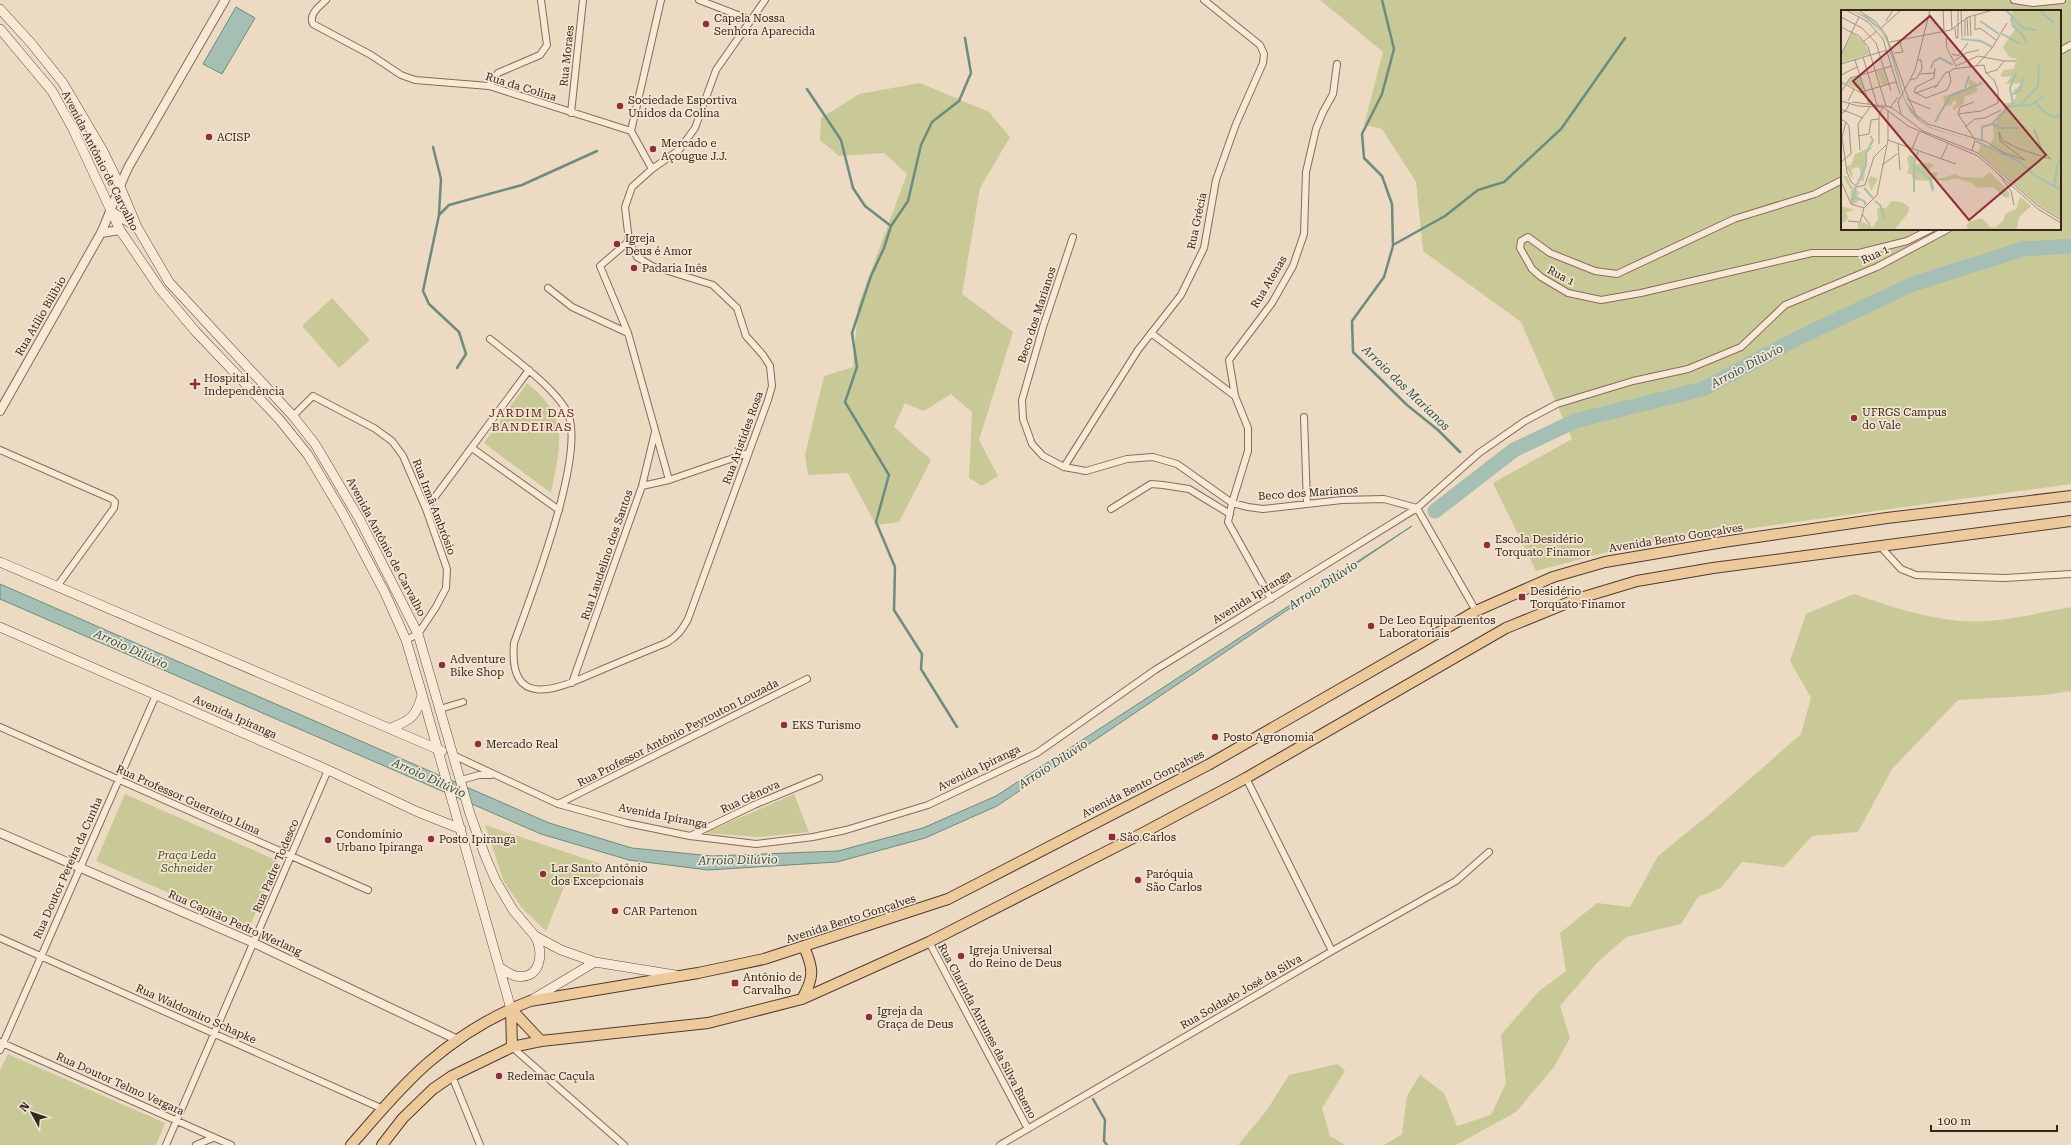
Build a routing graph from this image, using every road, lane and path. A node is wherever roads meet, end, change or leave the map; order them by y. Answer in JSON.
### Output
{"nodes":[{"id":1,"x":225,"y":0,"type":"edge"},
{"id":2,"x":326,"y":0,"type":"edge"},
{"id":3,"x":542,"y":0,"type":"edge"},
{"id":4,"x":583,"y":0,"type":"edge"},
{"id":5,"x":661,"y":0,"type":"edge"},
{"id":6,"x":699,"y":0,"type":"edge"},
{"id":7,"x":765,"y":0,"type":"edge"},
{"id":8,"x":1204,"y":0,"type":"edge"},
{"id":9,"x":2014,"y":0,"type":"edge"},
{"id":10,"x":2062,"y":0,"type":"edge"},
{"id":11,"x":0,"y":10,"type":"edge"},
{"id":12,"x":751,"y":20,"type":"junction"},
{"id":13,"x":0,"y":29,"type":"edge"},
{"id":14,"x":2071,"y":45,"type":"edge"},
{"id":15,"x":2061,"y":50,"type":"edge"},
{"id":16,"x":1337,"y":64,"type":"dead end"},
{"id":17,"x":490,"y":86,"type":"junction"},
{"id":18,"x":571,"y":113,"type":"junction"},
{"id":19,"x":631,"y":131,"type":"junction"},
{"id":20,"x":652,"y":169,"type":"junction"},
{"id":21,"x":1841,"y":181,"type":"edge"},
{"id":22,"x":120,"y":184,"type":"junction"},
{"id":23,"x":111,"y":211,"type":"junction"},
{"id":24,"x":136,"y":227,"type":"junction"},
{"id":25,"x":120,"y":230,"type":"junction"},
{"id":26,"x":1929,"y":230,"type":"edge"},
{"id":27,"x":1946,"y":230,"type":"edge"},
{"id":28,"x":101,"y":233,"type":"junction"},
{"id":29,"x":1073,"y":237,"type":"dead end"},
{"id":30,"x":630,"y":242,"type":"junction"},
{"id":31,"x":548,"y":288,"type":"dead end"},
{"id":32,"x":628,"y":333,"type":"junction"},
{"id":33,"x":1151,"y":333,"type":"junction"},
{"id":34,"x":490,"y":339,"type":"dead end"},
{"id":35,"x":529,"y":370,"type":"junction"},
{"id":36,"x":1235,"y":396,"type":"junction"},
{"id":37,"x":0,"y":411,"type":"edge"},
{"id":38,"x":293,"y":416,"type":"junction"},
{"id":39,"x":1304,"y":417,"type":"dead end"},
{"id":40,"x":655,"y":432,"type":"junction"},
{"id":41,"x":472,"y":448,"type":"junction"},
{"id":42,"x":0,"y":450,"type":"edge"},
{"id":43,"x":748,"y":453,"type":"junction"},
{"id":44,"x":1064,"y":467,"type":"junction"},
{"id":45,"x":669,"y":480,"type":"junction"},
{"id":46,"x":642,"y":486,"type":"junction"},
{"id":47,"x":2071,"y":496,"type":"edge"},
{"id":48,"x":1232,"y":503,"type":"junction"},
{"id":49,"x":1307,"y":504,"type":"junction"},
{"id":50,"x":1111,"y":508,"type":"dead end"},
{"id":51,"x":1417,"y":508,"type":"junction"},
{"id":52,"x":426,"y":509,"type":"junction"},
{"id":53,"x":559,"y":510,"type":"junction"},
{"id":54,"x":1230,"y":514,"type":"junction"},
{"id":55,"x":2071,"y":520,"type":"edge"},
{"id":56,"x":1879,"y":545,"type":"junction"},
{"id":57,"x":0,"y":562,"type":"edge"},
{"id":58,"x":2071,"y":574,"type":"edge"},
{"id":59,"x":58,"y":585,"type":"junction"},
{"id":60,"x":1271,"y":599,"type":"junction"},
{"id":61,"x":1476,"y":611,"type":"junction"},
{"id":62,"x":0,"y":627,"type":"edge"},
{"id":63,"x":418,"y":634,"type":"junction"},
{"id":64,"x":406,"y":640,"type":"junction"},
{"id":65,"x":807,"y":679,"type":"dead end"},
{"id":66,"x":572,"y":682,"type":"junction"},
{"id":67,"x":422,"y":694,"type":"junction"},
{"id":68,"x":156,"y":695,"type":"junction"},
{"id":69,"x":463,"y":702,"type":"dead end"},
{"id":70,"x":440,"y":709,"type":"junction"},
{"id":71,"x":0,"y":727,"type":"edge"},
{"id":72,"x":391,"y":728,"type":"junction"},
{"id":73,"x":438,"y":750,"type":"junction"},
{"id":74,"x":453,"y":755,"type":"junction"},
{"id":75,"x":328,"y":770,"type":"junction"},
{"id":76,"x":494,"y":775,"type":"junction"},
{"id":77,"x":818,"y":778,"type":"dead end"},
{"id":78,"x":1246,"y":778,"type":"junction"},
{"id":79,"x":119,"y":779,"type":"junction"},
{"id":80,"x":462,"y":782,"type":"junction"},
{"id":81,"x":558,"y":804,"type":"junction"},
{"id":82,"x":460,"y":829,"type":"junction"},
{"id":83,"x":0,"y":833,"type":"edge"},
{"id":84,"x":690,"y":836,"type":"junction"},
{"id":85,"x":1489,"y":852,"type":"dead end"},
{"id":86,"x":290,"y":857,"type":"junction"},
{"id":87,"x":81,"y":867,"type":"junction"},
{"id":88,"x":368,"y":890,"type":"dead end"},
{"id":89,"x":535,"y":936,"type":"junction"},
{"id":90,"x":0,"y":938,"type":"edge"},
{"id":91,"x":929,"y":942,"type":"junction"},
{"id":92,"x":254,"y":943,"type":"junction"},
{"id":93,"x":804,"y":947,"type":"junction"},
{"id":94,"x":1332,"y":951,"type":"junction"},
{"id":95,"x":40,"y":957,"type":"junction"},
{"id":96,"x":595,"y":962,"type":"junction"},
{"id":97,"x":499,"y":967,"type":"junction"},
{"id":98,"x":678,"y":976,"type":"junction"},
{"id":99,"x":802,"y":999,"type":"junction"},
{"id":100,"x":530,"y":1001,"type":"junction"},
{"id":101,"x":511,"y":1009,"type":"junction"},
{"id":102,"x":214,"y":1033,"type":"junction"},
{"id":103,"x":458,"y":1040,"type":"junction"},
{"id":104,"x":541,"y":1041,"type":"junction"},
{"id":105,"x":1,"y":1045,"type":"edge"},
{"id":106,"x":512,"y":1047,"type":"junction"},
{"id":107,"x":452,"y":1076,"type":"junction"},
{"id":108,"x":383,"y":1109,"type":"junction"},
{"id":109,"x":177,"y":1120,"type":"junction"},
{"id":110,"x":1028,"y":1129,"type":"junction"},
{"id":111,"x":213,"y":1138,"type":"junction"},
{"id":112,"x":166,"y":1145,"type":"edge"},
{"id":113,"x":196,"y":1145,"type":"edge"},
{"id":114,"x":231,"y":1145,"type":"edge"},
{"id":115,"x":351,"y":1145,"type":"edge"},
{"id":116,"x":382,"y":1145,"type":"edge"},
{"id":117,"x":480,"y":1145,"type":"edge"},
{"id":118,"x":624,"y":1145,"type":"edge"},
{"id":119,"x":1000,"y":1145,"type":"edge"}],
"edges":[{"from":1,"to":22,"type":"street","name":"Rua Atílio Bilibio"},
{"from":2,"to":17,"type":"street","name":"Rua da Colina"},
{"from":3,"to":17,"type":"street"},
{"from":4,"to":18,"type":"street","name":"Rua Moraes"},
{"from":5,"to":19,"type":"street"},
{"from":6,"to":12,"type":"street"},
{"from":7,"to":12,"type":"street","name":"Rua Aristides Rosa"},
{"from":8,"to":33,"type":"street","name":"Rua Grécia"},
{"from":9,"to":10,"type":"street"},
{"from":11,"to":22,"type":"main road","name":"Avenida Antônio de Carvalho"},
{"from":12,"to":20,"type":"street","name":"Rua Aristides Rosa"},
{"from":13,"to":23,"type":"main road","name":"Avenida Antônio de Carvalho"},
{"from":14,"to":15,"type":"street"},
{"from":16,"to":36,"type":"street","name":"Rua Atenas"},
{"from":17,"to":18,"type":"street","name":"Rua da Colina"},
{"from":18,"to":19,"type":"street","name":"Rua da Colina"},
{"from":19,"to":20,"type":"street"},
{"from":20,"to":30,"type":"street","name":"Rua Aristides Rosa"},
{"from":21,"to":26,"type":"street","name":"Rua 1"},
{"from":22,"to":23,"type":"street","name":"Rua Atílio Bilibio"},
{"from":22,"to":24,"type":"main road","name":"Avenida Antônio de Carvalho"},
{"from":23,"to":24,"type":"main road"},
{"from":23,"to":25,"type":"main road","name":"Avenida Antônio de Carvalho"},
{"from":23,"to":28,"type":"street","name":"Rua Atílio Bilibio"},
{"from":24,"to":38,"type":"main road","name":"Avenida Antônio de Carvalho"},
{"from":25,"to":28,"type":"street"},
{"from":25,"to":64,"type":"main road","name":"Avenida Antônio de Carvalho"},
{"from":27,"to":51,"type":"street","name":"Rua 1"},
{"from":28,"to":37,"type":"street","name":"Rua Atílio Bilibio"},
{"from":29,"to":44,"type":"street","name":"Beco dos Marianos"},
{"from":30,"to":32,"type":"street","name":"Rua Laudelino dos Santos"},
{"from":30,"to":43,"type":"street","name":"Rua Aristides Rosa"},
{"from":31,"to":32,"type":"street"},
{"from":32,"to":40,"type":"street","name":"Rua Laudelino dos Santos"},
{"from":33,"to":36,"type":"street"},
{"from":33,"to":44,"type":"street","name":"Rua Grécia"},
{"from":34,"to":35,"type":"street"},
{"from":35,"to":41,"type":"street"},
{"from":35,"to":53,"type":"street"},
{"from":36,"to":48,"type":"street","name":"Rua Atenas"},
{"from":38,"to":52,"type":"street","name":"Rua Irmã Ambrósio"},
{"from":38,"to":63,"type":"main road","name":"Avenida Antônio de Carvalho"},
{"from":39,"to":49,"type":"street"},
{"from":40,"to":45,"type":"street","name":"Rua Laudelino dos Santos"},
{"from":40,"to":46,"type":"street","name":"Rua Laudelino dos Santos"},
{"from":41,"to":52,"type":"street"},
{"from":41,"to":53,"type":"street"},
{"from":42,"to":59,"type":"street"},
{"from":43,"to":45,"type":"street"},
{"from":43,"to":66,"type":"street","name":"Rua Aristides Rosa"},
{"from":44,"to":48,"type":"street","name":"Beco dos Marianos"},
{"from":45,"to":46,"type":"street"},
{"from":46,"to":66,"type":"street","name":"Rua Laudelino dos Santos"},
{"from":47,"to":61,"type":"main road","name":"Avenida Bento Gonçalves"},
{"from":48,"to":49,"type":"street","name":"Beco dos Marianos"},
{"from":48,"to":54,"type":"street","name":"Rua Atenas"},
{"from":49,"to":51,"type":"street","name":"Beco dos Marianos"},
{"from":50,"to":54,"type":"street"},
{"from":51,"to":60,"type":"street","name":"Avenida Ipiranga"},
{"from":51,"to":61,"type":"street"},
{"from":52,"to":63,"type":"street","name":"Rua Irmã Ambrósio"},
{"from":53,"to":66,"type":"street","name":"Rua Aristides Rosa"},
{"from":54,"to":60,"type":"street","name":"Rua Atenas"},
{"from":55,"to":56,"type":"main road"},
{"from":56,"to":58,"type":"street"},
{"from":56,"to":78,"type":"main road"},
{"from":57,"to":59,"type":"main road","name":"Avenida Ipiranga"},
{"from":59,"to":72,"type":"main road","name":"Avenida Ipiranga"},
{"from":60,"to":84,"type":"street","name":"Avenida Ipiranga"},
{"from":61,"to":93,"type":"main road","name":"Avenida Bento Gonçalves"},
{"from":62,"to":68,"type":"main road","name":"Avenida Ipiranga"},
{"from":63,"to":64,"type":"street","name":"Rua Irmã Ambrósio"},
{"from":63,"to":70,"type":"main road","name":"Avenida Antônio de Carvalho"},
{"from":64,"to":67,"type":"main road","name":"Avenida Antônio de Carvalho"},
{"from":65,"to":81,"type":"street","name":"Rua Professor Antônio Peyrouton Louzada"},
{"from":67,"to":72,"type":"main road"},
{"from":67,"to":73,"type":"main road","name":"Avenida Antônio de Carvalho"},
{"from":68,"to":75,"type":"main road","name":"Avenida Ipiranga"},
{"from":68,"to":79,"type":"street","name":"Rua Doutor Pereira da Cunha"},
{"from":69,"to":70,"type":"street"},
{"from":70,"to":74,"type":"main road","name":"Avenida Antônio de Carvalho"},
{"from":71,"to":79,"type":"street","name":"Rua Professor Guerreiro Lima"},
{"from":72,"to":73,"type":"main road","name":"Avenida Ipiranga"},
{"from":73,"to":74,"type":"main road","name":"Avenida Ipiranga"},
{"from":73,"to":82,"type":"main road","name":"Avenida Antônio de Carvalho"},
{"from":74,"to":76,"type":"street","name":"Avenida Ipiranga"},
{"from":74,"to":80,"type":"main road","name":"Avenida Antônio de Carvalho"},
{"from":75,"to":82,"type":"main road","name":"Avenida Ipiranga"},
{"from":75,"to":86,"type":"street","name":"Rua Padre Todesco"},
{"from":76,"to":80,"type":"street","name":"Avenida Ipiranga"},
{"from":76,"to":81,"type":"street","name":"Avenida Ipiranga"},
{"from":77,"to":84,"type":"street","name":"Rua Gênova"},
{"from":78,"to":91,"type":"main road"},
{"from":78,"to":94,"type":"street"},
{"from":79,"to":86,"type":"street","name":"Rua Professor Guerreiro Lima"},
{"from":79,"to":87,"type":"street","name":"Rua Doutor Pereira da Cunha"},
{"from":80,"to":89,"type":"main road","name":"Avenida Antônio de Carvalho"},
{"from":81,"to":84,"type":"street","name":"Avenida Ipiranga"},
{"from":82,"to":97,"type":"main road","name":"Avenida Antônio de Carvalho"},
{"from":83,"to":87,"type":"street","name":"Rua Capitão Pedro Werlang"},
{"from":85,"to":94,"type":"street","name":"Rua Soldado José da Silva"},
{"from":86,"to":88,"type":"street","name":"Rua Professor Guerreiro Lima"},
{"from":86,"to":92,"type":"street","name":"Rua Padre Todesco"},
{"from":87,"to":92,"type":"street","name":"Rua Capitão Pedro Werlang"},
{"from":87,"to":95,"type":"street","name":"Rua Doutor Pereira da Cunha"},
{"from":89,"to":96,"type":"main road","name":"Avenida Antônio de Carvalho"},
{"from":89,"to":97,"type":"main road"},
{"from":90,"to":95,"type":"street","name":"Rua Waldomiro Schapke"},
{"from":91,"to":99,"type":"main road"},
{"from":91,"to":110,"type":"street","name":"Rua Clarinda Antunes da Silva Bueno"},
{"from":92,"to":102,"type":"street","name":"Rua Padre Todesco"},
{"from":92,"to":103,"type":"street","name":"Rua Capitão Pedro Werlang"},
{"from":93,"to":98,"type":"main road","name":"Avenida Bento Gonçalves"},
{"from":93,"to":99,"type":"main road"},
{"from":94,"to":110,"type":"street","name":"Rua Soldado José da Silva"},
{"from":95,"to":102,"type":"street","name":"Rua Waldomiro Schapke"},
{"from":95,"to":105,"type":"street","name":"Rua Doutor Pereira da Cunha"},
{"from":96,"to":98,"type":"main road","name":"Avenida Antônio de Carvalho"},
{"from":96,"to":100,"type":"main road"},
{"from":97,"to":101,"type":"main road","name":"Avenida Antônio de Carvalho"},
{"from":98,"to":100,"type":"main road","name":"Avenida Bento Gonçalves"},
{"from":99,"to":104,"type":"main road"},
{"from":100,"to":101,"type":"main road","name":"Avenida Bento Gonçalves"},
{"from":101,"to":103,"type":"main road","name":"Avenida Bento Gonçalves"},
{"from":101,"to":104,"type":"main road"},
{"from":101,"to":106,"type":"main road"},
{"from":102,"to":108,"type":"street","name":"Rua Waldomiro Schapke"},
{"from":102,"to":109,"type":"street","name":"Rua Padre Todesco"},
{"from":103,"to":108,"type":"main road","name":"Avenida Bento Gonçalves"},
{"from":104,"to":106,"type":"main road"},
{"from":105,"to":109,"type":"street","name":"Rua Doutor Telmo Vergara"},
{"from":106,"to":107,"type":"main road"},
{"from":106,"to":118,"type":"street"},
{"from":107,"to":116,"type":"main road"},
{"from":107,"to":117,"type":"street"},
{"from":108,"to":115,"type":"main road","name":"Avenida Bento Gonçalves"},
{"from":109,"to":111,"type":"street","name":"Rua Doutor Telmo Vergara"},
{"from":109,"to":112,"type":"street","name":"Rua Padre Todesco"},
{"from":110,"to":119,"type":"street","name":"Rua Soldado José da Silva"},
{"from":111,"to":113,"type":"street"},
{"from":111,"to":114,"type":"street","name":"Rua Doutor Telmo Vergara"}]}
